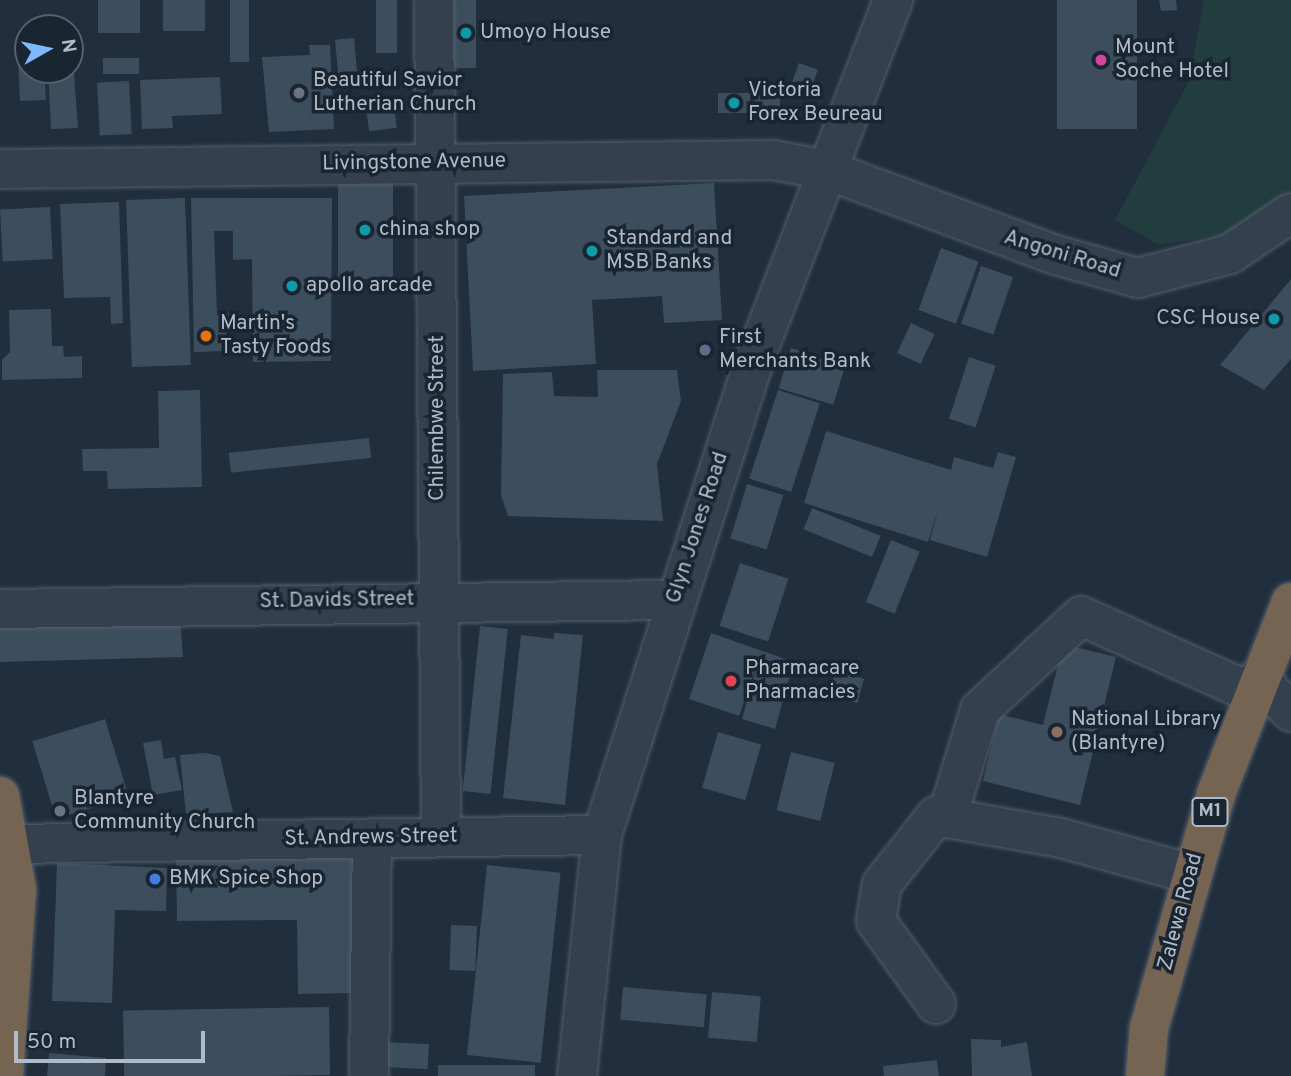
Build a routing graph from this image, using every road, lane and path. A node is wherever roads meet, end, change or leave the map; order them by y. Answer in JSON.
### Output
{"nodes":[{"id":1,"x":434,"y":0,"type":"edge"},
{"id":2,"x":894,"y":0,"type":"edge"},
{"id":3,"x":436,"y":162,"type":"junction"},
{"id":4,"x":0,"y":169,"type":"edge"},
{"id":5,"x":827,"y":170,"type":"junction"},
{"id":6,"x":1291,"y":213,"type":"edge"},
{"id":7,"x":439,"y":599,"type":"junction"},
{"id":8,"x":674,"y":600,"type":"junction"},
{"id":9,"x":1291,"y":602,"type":"edge"},
{"id":10,"x":0,"y":609,"type":"edge"},
{"id":11,"x":1255,"y":685,"type":"junction"},
{"id":12,"x":1291,"y":712,"type":"edge"},
{"id":13,"x":0,"y":796,"type":"edge"},
{"id":14,"x":947,"y":818,"type":"junction"},
{"id":15,"x":441,"y":835,"type":"junction"},
{"id":16,"x":602,"y":835,"type":"junction"},
{"id":17,"x":372,"y":838,"type":"junction"},
{"id":18,"x":13,"y":844,"type":"junction"},
{"id":19,"x":1192,"y":874,"type":"junction"},
{"id":20,"x":936,"y":1003,"type":"dead end"},
{"id":21,"x":1149,"y":1028,"type":"junction"},
{"id":22,"x":4,"y":1076,"type":"edge"},
{"id":23,"x":369,"y":1076,"type":"edge"},
{"id":24,"x":577,"y":1076,"type":"edge"},
{"id":25,"x":1125,"y":1076,"type":"edge"},
{"id":26,"x":1145,"y":1076,"type":"edge"}],
"edges":[{"from":1,"to":3,"type":"street","name":"Chilembwe Street"},
{"from":2,"to":5,"type":"street","name":"Glyn Jones Road"},
{"from":3,"to":4,"type":"street","name":"Livingstone Avenue"},
{"from":3,"to":5,"type":"street","name":"Livingstone Avenue"},
{"from":3,"to":7,"type":"street","name":"Chilembwe Street"},
{"from":5,"to":6,"type":"street","name":"Angoni Road"},
{"from":5,"to":8,"type":"street","name":"Glyn Jones Road"},
{"from":7,"to":8,"type":"street","name":"St. Davids Street"},
{"from":7,"to":10,"type":"street","name":"St. Davids Street"},
{"from":7,"to":15,"type":"street","name":"Chilembwe Street"},
{"from":8,"to":16,"type":"street","name":"Glyn Jones Road"},
{"from":9,"to":11,"type":"highway","name":"Zalewa Road","number":"M1"},
{"from":11,"to":12,"type":"street"},
{"from":11,"to":14,"type":"street"},
{"from":11,"to":19,"type":"highway","name":"Zalewa Road","number":"M1"},
{"from":13,"to":18,"type":"highway"},
{"from":14,"to":19,"type":"street"},
{"from":14,"to":20,"type":"street"},
{"from":15,"to":16,"type":"street","name":"St. Andrews Street"},
{"from":15,"to":17,"type":"street","name":"St. Andrews Street"},
{"from":16,"to":24,"type":"street","name":"Glyn Jones Road"},
{"from":17,"to":18,"type":"street","name":"St. Andrews Street"},
{"from":17,"to":23,"type":"street"},
{"from":18,"to":22,"type":"highway"},
{"from":19,"to":21,"type":"highway","name":"Zalewa Road","number":"M1"},
{"from":21,"to":25,"type":"highway","name":"Zalewa Road","number":"M1"},
{"from":21,"to":26,"type":"highway","name":"Zalewa Road","number":"M1"}]}
